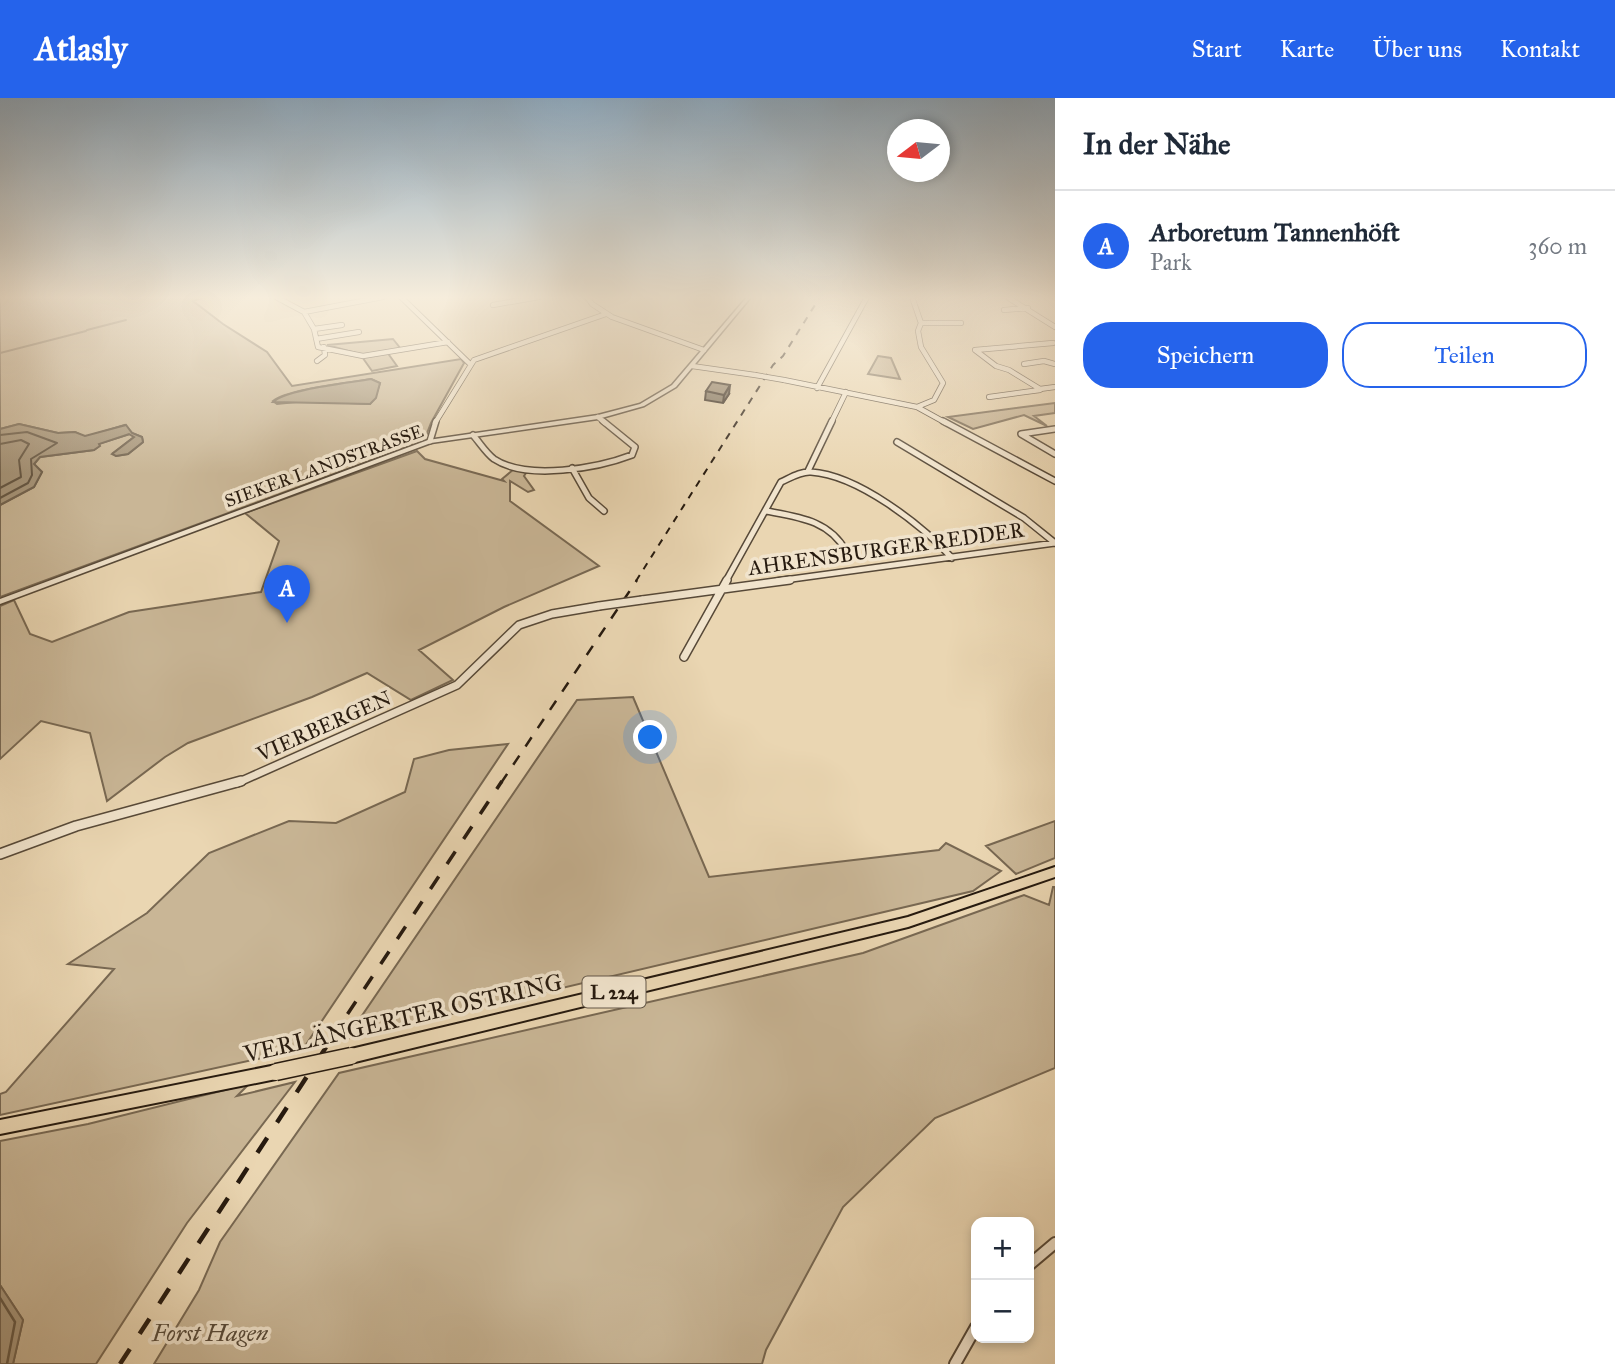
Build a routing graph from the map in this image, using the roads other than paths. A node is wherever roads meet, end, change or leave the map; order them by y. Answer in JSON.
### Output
{"nodes":[{"id":1,"x":324,"y":356,"type":"edge"},
{"id":2,"x":462,"y":356,"type":"edge"},
{"id":3,"x":484,"y":356,"type":"edge"},
{"id":4,"x":699,"y":356,"type":"edge"},
{"id":5,"x":835,"y":356,"type":"edge"},
{"id":6,"x":927,"y":356,"type":"edge"},
{"id":7,"x":983,"y":356,"type":"edge"},
{"id":8,"x":317,"y":361,"type":"dead end"},
{"id":9,"x":1055,"y":363,"type":"edge"},
{"id":10,"x":470,"y":364,"type":"junction"},
{"id":11,"x":1024,"y":364,"type":"dead end"},
{"id":12,"x":692,"y":366,"type":"junction"},
{"id":13,"x":1055,"y":387,"type":"edge"},
{"id":14,"x":817,"y":388,"type":"junction"},
{"id":15,"x":1040,"y":389,"type":"junction"},
{"id":16,"x":846,"y":392,"type":"junction"},
{"id":17,"x":989,"y":397,"type":"dead end"},
{"id":18,"x":917,"y":407,"type":"junction"},
{"id":19,"x":598,"y":417,"type":"junction"},
{"id":20,"x":1055,"y":429,"type":"edge"},
{"id":21,"x":473,"y":435,"type":"junction"},
{"id":22,"x":430,"y":441,"type":"junction"},
{"id":23,"x":897,"y":442,"type":"dead end"},
{"id":24,"x":1055,"y":454,"type":"edge"},
{"id":25,"x":572,"y":468,"type":"junction"},
{"id":26,"x":808,"y":471,"type":"junction"},
{"id":27,"x":1055,"y":481,"type":"edge"},
{"id":28,"x":604,"y":511,"type":"dead end"},
{"id":29,"x":766,"y":511,"type":"junction"},
{"id":30,"x":1055,"y":543,"type":"edge"},
{"id":31,"x":841,"y":553,"type":"dead end"},
{"id":32,"x":953,"y":558,"type":"junction"},
{"id":33,"x":721,"y":590,"type":"junction"},
{"id":34,"x":642,"y":600,"type":"joint"},
{"id":35,"x":0,"y":602,"type":"edge"},
{"id":36,"x":684,"y":657,"type":"dead end"},
{"id":37,"x":0,"y":854,"type":"edge"},
{"id":38,"x":1055,"y":872,"type":"edge"},
{"id":39,"x":0,"y":1127,"type":"edge"},
{"id":40,"x":1055,"y":1243,"type":"edge"},
{"id":41,"x":1034,"y":1261,"type":"edge"},
{"id":42,"x":971,"y":1336,"type":"edge"},
{"id":43,"x":955,"y":1364,"type":"edge"}],
"edges":[{"from":1,"to":8,"type":"street"},
{"from":2,"to":10,"type":"street"},
{"from":3,"to":10,"type":"street"},
{"from":4,"to":12,"type":"street","name":"SIEKER LANDSTRASSE"},
{"from":5,"to":14,"type":"street"},
{"from":6,"to":18,"type":"street"},
{"from":7,"to":15,"type":"street"},
{"from":9,"to":11,"type":"street"},
{"from":10,"to":22,"type":"street"},
{"from":12,"to":14,"type":"street","bridge":true},
{"from":12,"to":19,"type":"street","name":"SIEKER LANDSTRASSE"},
{"from":13,"to":15,"type":"street"},
{"from":14,"to":16,"type":"street"},
{"from":15,"to":17,"type":"street"},
{"from":16,"to":18,"type":"street"},
{"from":16,"to":26,"type":"street"},
{"from":18,"to":27,"type":"street"},
{"from":19,"to":21,"type":"street","name":"SIEKER LANDSTRASSE"},
{"from":19,"to":25,"type":"street"},
{"from":20,"to":24,"type":"street"},
{"from":21,"to":22,"type":"street","name":"SIEKER LANDSTRASSE"},
{"from":21,"to":25,"type":"street"},
{"from":22,"to":35,"type":"street","name":"SIEKER LANDSTRASSE"},
{"from":23,"to":30,"type":"street"},
{"from":25,"to":28,"type":"street"},
{"from":26,"to":29,"type":"street"},
{"from":26,"to":32,"type":"street"},
{"from":29,"to":31,"type":"street"},
{"from":29,"to":33,"type":"street"},
{"from":30,"to":32,"type":"street","name":"AHRENSBURGER REDDER"},
{"from":32,"to":33,"type":"street","name":"AHRENSBURGER REDDER"},
{"from":33,"to":34,"type":"street","name":"AHRENSBURGER REDDER"},
{"from":33,"to":36,"type":"street","name":"AHRENSBURGER REDDER"},
{"from":34,"to":37,"type":"street","name":"VIERBERGEN","bridge":true},
{"from":38,"to":39,"type":"main road","name":"VERLÄNGERTER OSTRING","number":"L 224","bridge":true},
{"from":40,"to":41,"type":"street"},
{"from":42,"to":43,"type":"street"}]}
